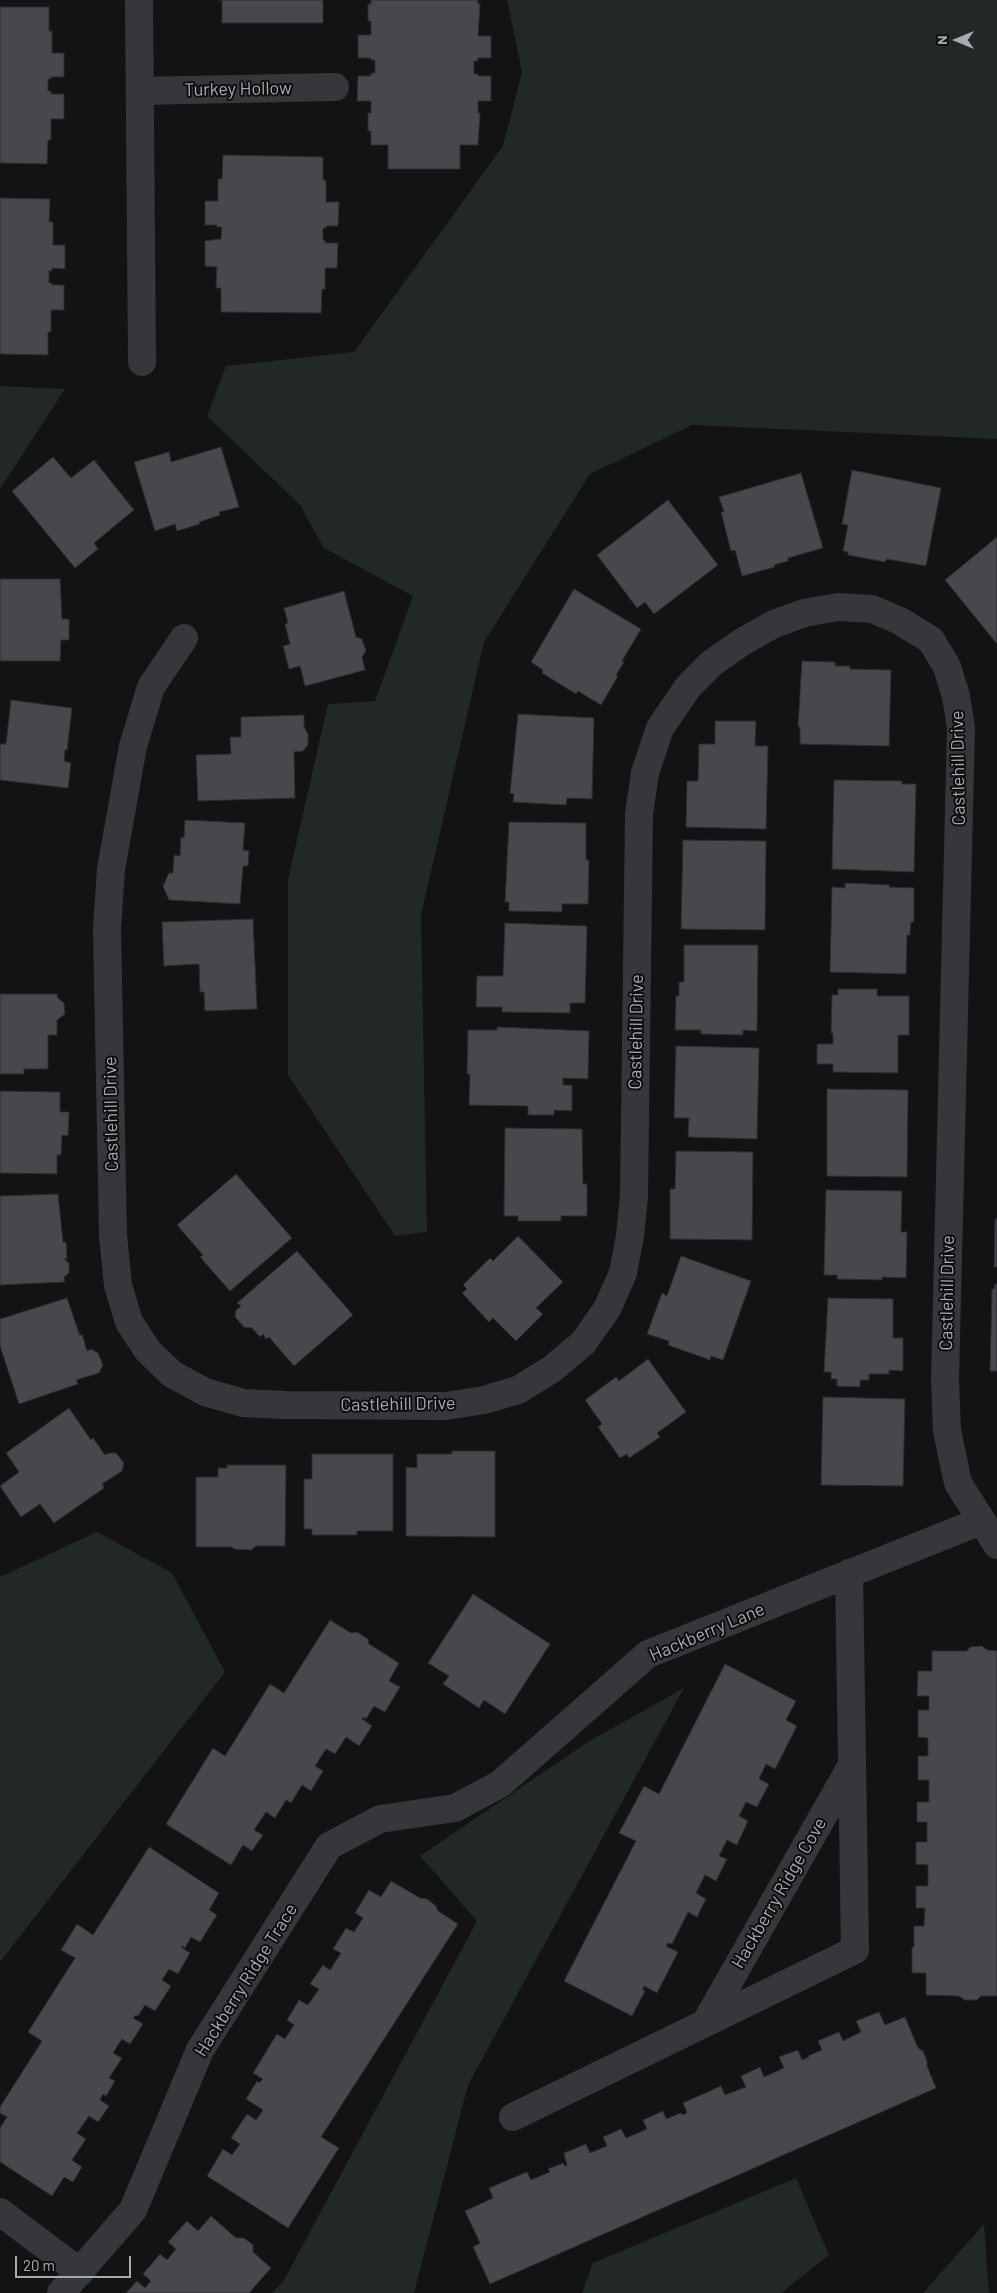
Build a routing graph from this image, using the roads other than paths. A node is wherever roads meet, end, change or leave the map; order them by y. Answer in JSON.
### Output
{"nodes":[{"id":1,"x":139,"y":0,"type":"edge"},
{"id":2,"x":335,"y":87,"type":"dead end"},
{"id":3,"x":140,"y":91,"type":"junction"},
{"id":4,"x":142,"y":362,"type":"dead end"},
{"id":5,"x":184,"y":638,"type":"dead end"},
{"id":6,"x":981,"y":1521,"type":"junction"},
{"id":7,"x":997,"y":1545,"type":"edge"},
{"id":8,"x":849,"y":1573,"type":"junction"},
{"id":9,"x":853,"y":1764,"type":"junction"},
{"id":10,"x":380,"y":1819,"type":"joint"},
{"id":11,"x":706,"y":2022,"type":"junction"},
{"id":12,"x":512,"y":2116,"type":"dead end"},
{"id":13,"x":0,"y":2212,"type":"edge"},
{"id":14,"x":80,"y":2272,"type":"junction"},
{"id":15,"x":61,"y":2293,"type":"edge"}],
"edges":[{"from":1,"to":3,"type":"street"},
{"from":2,"to":3,"type":"street","name":"Turkey Hollow"},
{"from":3,"to":4,"type":"street"},
{"from":5,"to":6,"type":"street","name":"Castlehill Drive"},
{"from":6,"to":7,"type":"street","name":"Castlehill Drive"},
{"from":6,"to":8,"type":"street","name":"Hackberry Lane"},
{"from":8,"to":9,"type":"street","name":"Hackberry Ridge Cove"},
{"from":8,"to":10,"type":"street","name":"Hackberry Lane"},
{"from":9,"to":11,"type":"street","name":"Hackberry Ridge Cove"},
{"from":9,"to":11,"type":"street","name":"Hackberry Ridge Cove"},
{"from":10,"to":14,"type":"street","name":"Hackberry Ridge Trace"},
{"from":11,"to":12,"type":"street","name":"Hackberry Ridge Cove"},
{"from":13,"to":14,"type":"street"},
{"from":14,"to":15,"type":"street","name":"Hackberry Ridge Trace"}]}
